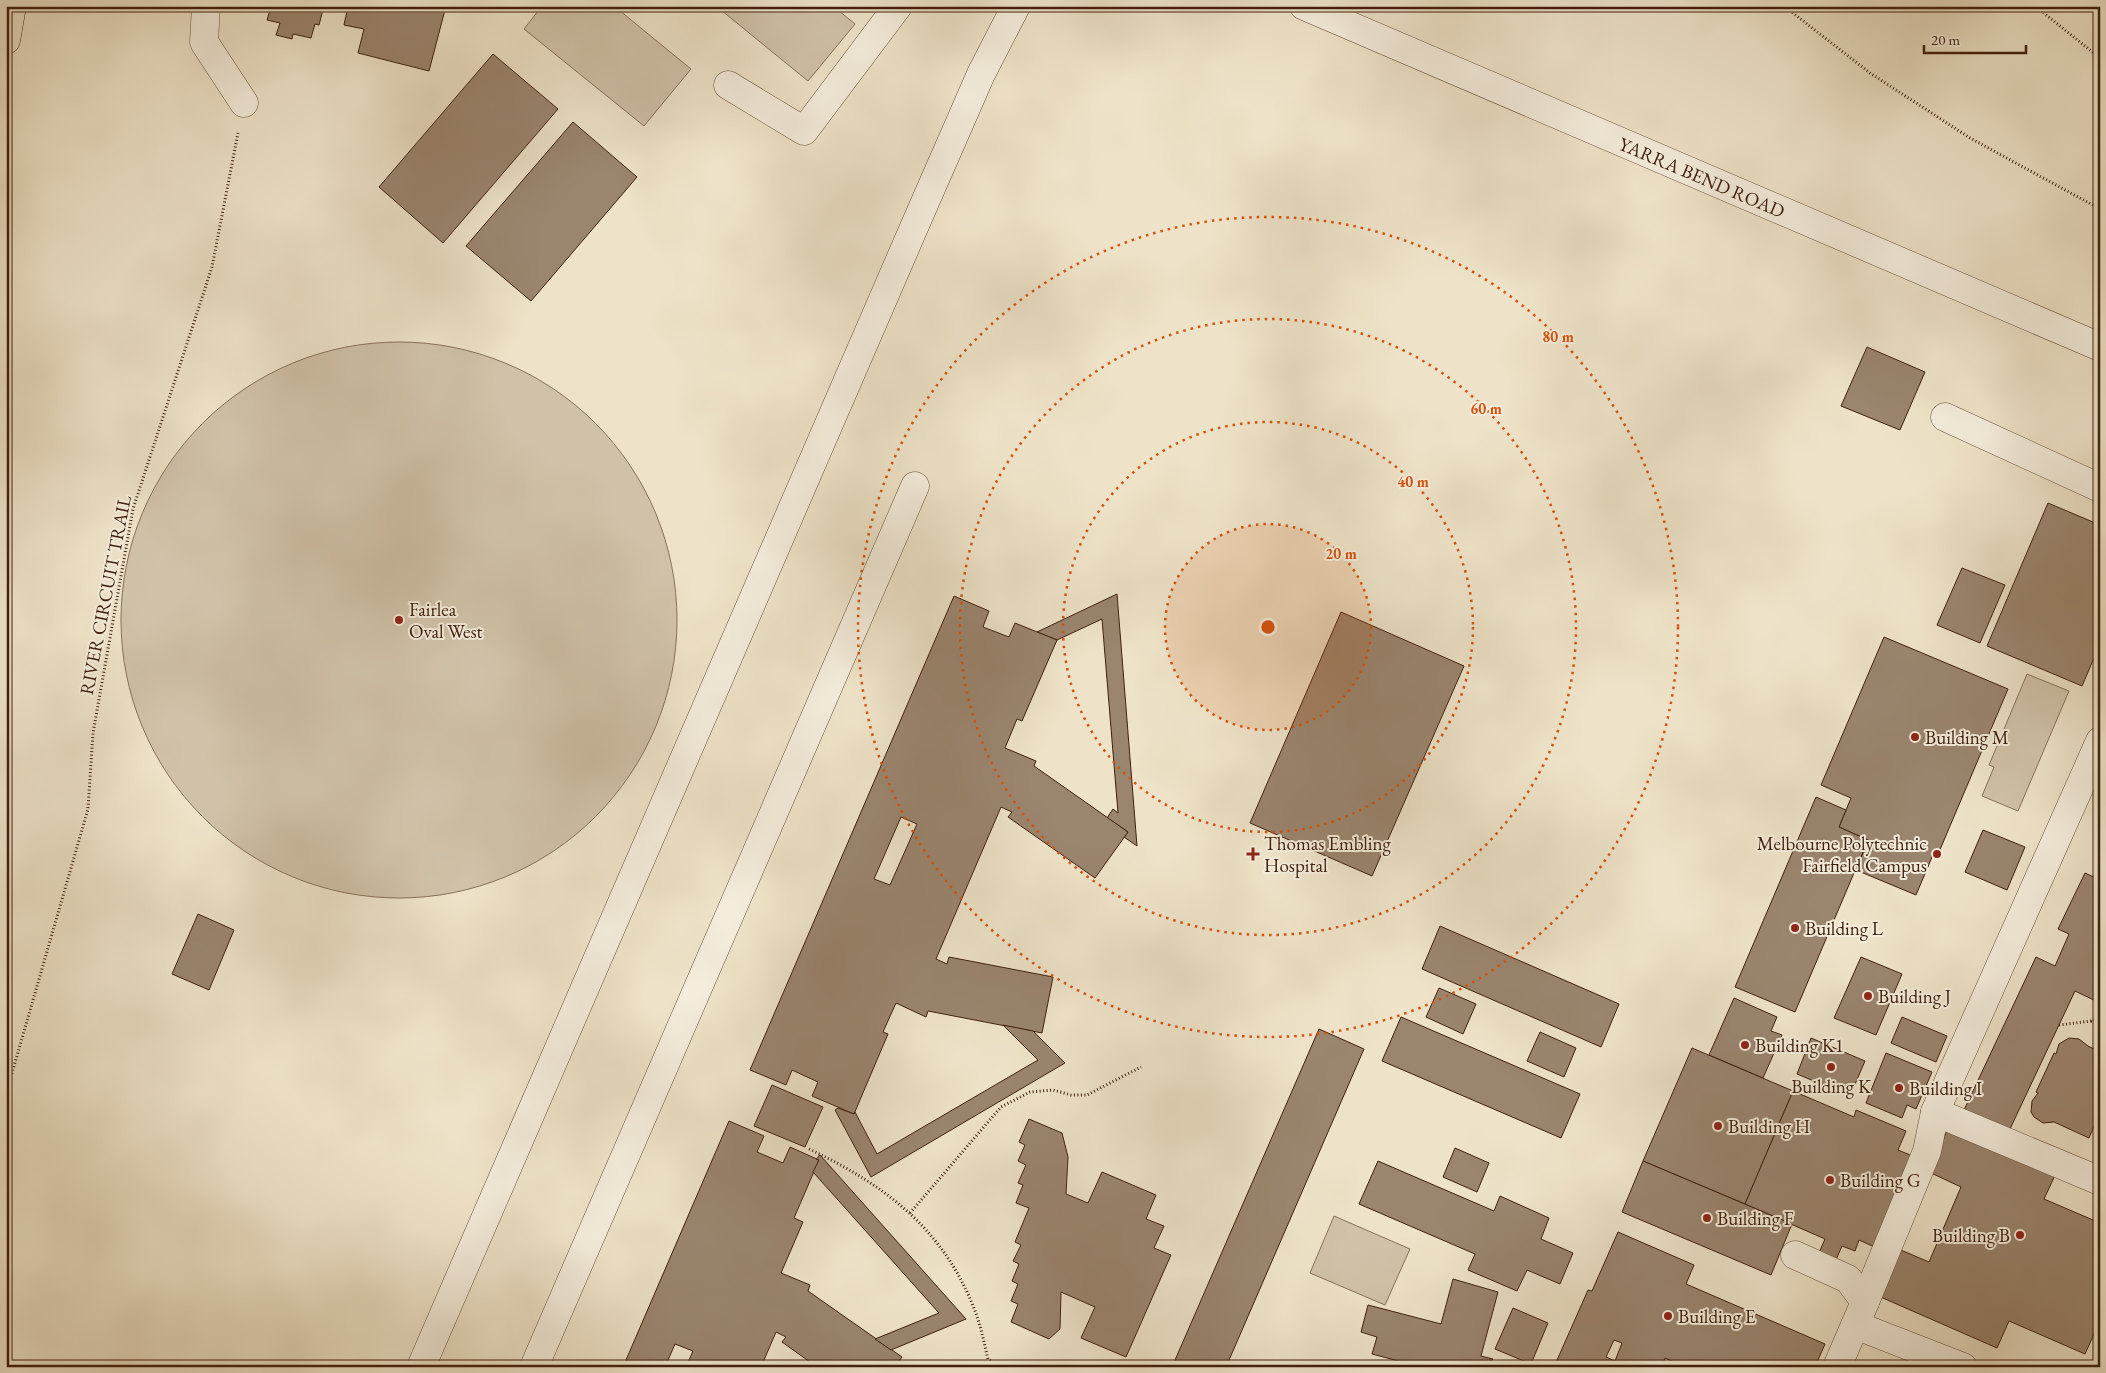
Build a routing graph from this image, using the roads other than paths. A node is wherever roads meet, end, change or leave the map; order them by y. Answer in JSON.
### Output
{"nodes":[{"id":1,"x":12,"y":6,"type":"edge"},
{"id":2,"x":206,"y":6,"type":"edge"},
{"id":3,"x":898,"y":6,"type":"edge"},
{"id":4,"x":1016,"y":6,"type":"edge"},
{"id":5,"x":1304,"y":6,"type":"edge"},
{"id":6,"x":6,"y":40,"type":"edge"},
{"id":7,"x":728,"y":85,"type":"dead end"},
{"id":8,"x":244,"y":103,"type":"road end"},
{"id":9,"x":2100,"y":347,"type":"edge"},
{"id":10,"x":1945,"y":417,"type":"dead end"},
{"id":11,"x":915,"y":486,"type":"dead end"},
{"id":12,"x":2100,"y":488,"type":"edge"},
{"id":13,"x":2100,"y":741,"type":"edge"},
{"id":14,"x":1935,"y":1112,"type":"junction"},
{"id":15,"x":2100,"y":1181,"type":"edge"},
{"id":16,"x":1795,"y":1255,"type":"dead end"},
{"id":17,"x":1860,"y":1314,"type":"junction"},
{"id":18,"x":422,"y":1367,"type":"edge"},
{"id":19,"x":534,"y":1367,"type":"edge"},
{"id":20,"x":1837,"y":1367,"type":"edge"},
{"id":21,"x":1963,"y":1367,"type":"edge"}],
"edges":[{"from":1,"to":6,"type":"highway"},
{"from":2,"to":8,"type":"street"},
{"from":3,"to":7,"type":"street"},
{"from":4,"to":18,"type":"street"},
{"from":5,"to":9,"type":"street","name":"YARRA BEND ROAD"},
{"from":10,"to":12,"type":"street"},
{"from":11,"to":19,"type":"street"},
{"from":13,"to":14,"type":"street"},
{"from":14,"to":15,"type":"street"},
{"from":14,"to":17,"type":"street"},
{"from":16,"to":17,"type":"street"},
{"from":17,"to":20,"type":"street"},
{"from":17,"to":21,"type":"street"}]}
